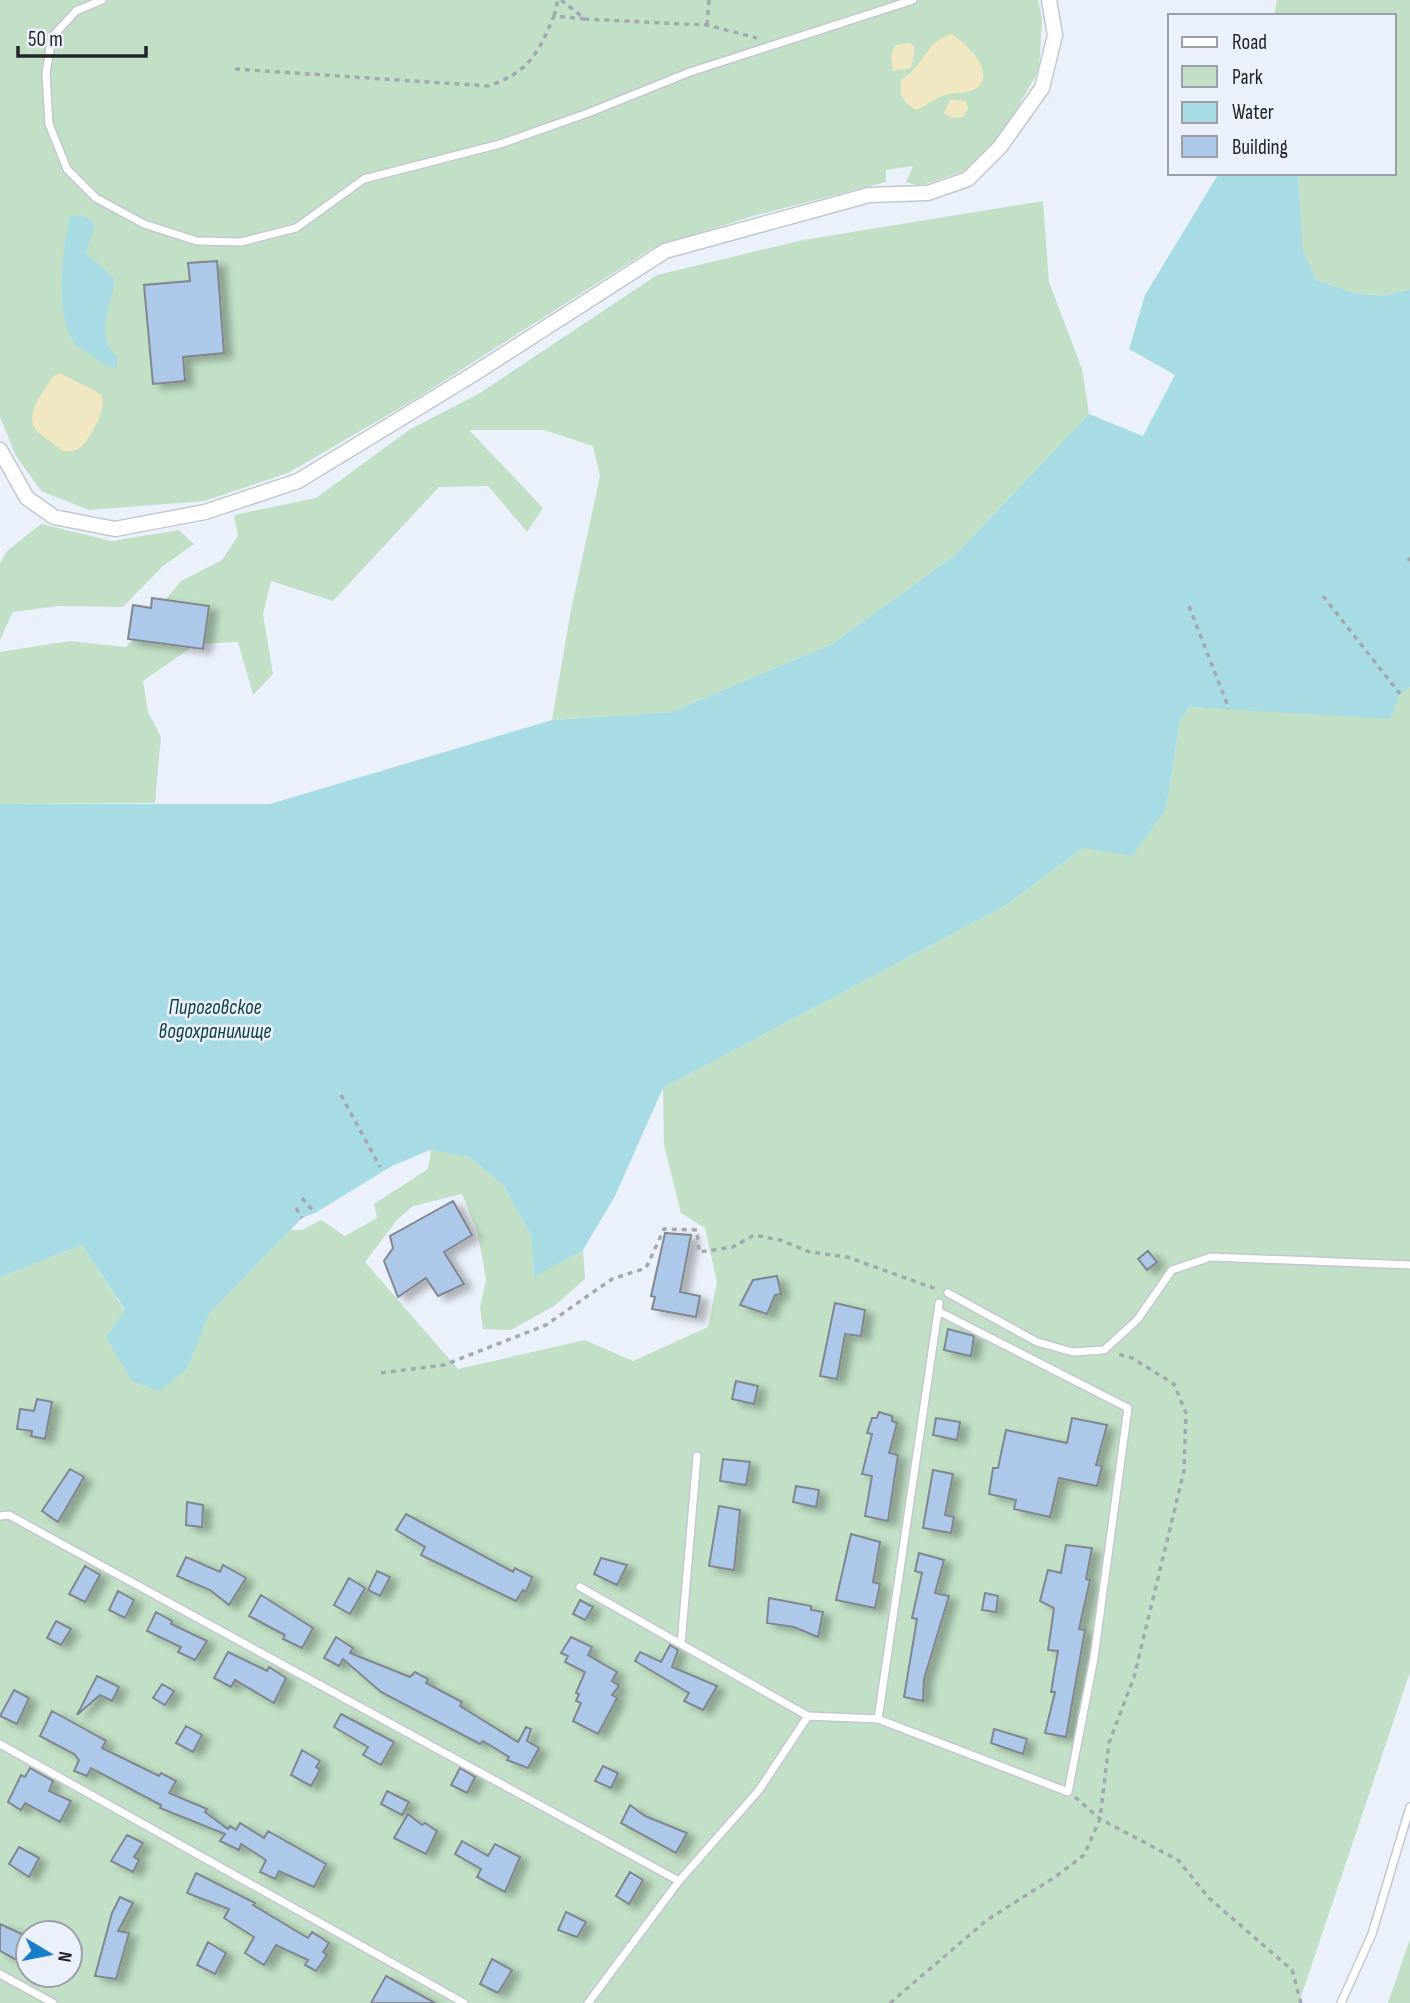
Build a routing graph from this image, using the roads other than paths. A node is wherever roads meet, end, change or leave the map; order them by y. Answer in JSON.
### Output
{"nodes":[{"id":1,"x":102,"y":0,"type":"edge"},
{"id":2,"x":912,"y":0,"type":"edge"},
{"id":3,"x":1049,"y":0,"type":"edge"},
{"id":4,"x":0,"y":450,"type":"edge"},
{"id":5,"x":1410,"y":1265,"type":"edge"},
{"id":6,"x":948,"y":1293,"type":"road end"},
{"id":7,"x":697,"y":1455,"type":"dead end"},
{"id":8,"x":0,"y":1516,"type":"edge"},
{"id":9,"x":580,"y":1587,"type":"dead end"},
{"id":10,"x":681,"y":1644,"type":"junction"},
{"id":11,"x":808,"y":1716,"type":"junction"},
{"id":12,"x":878,"y":1719,"type":"junction"},
{"id":13,"x":0,"y":1744,"type":"edge"},
{"id":14,"x":1410,"y":1807,"type":"edge"},
{"id":15,"x":679,"y":1881,"type":"junction"},
{"id":16,"x":0,"y":1974,"type":"edge"},
{"id":17,"x":53,"y":2003,"type":"edge"},
{"id":18,"x":464,"y":2003,"type":"edge"},
{"id":19,"x":589,"y":2003,"type":"edge"},
{"id":20,"x":1341,"y":2003,"type":"edge"}],
"edges":[{"from":1,"to":2,"type":"lane"},
{"from":3,"to":4,"type":"street"},
{"from":5,"to":6,"type":"lane"},
{"from":7,"to":10,"type":"lane"},
{"from":8,"to":15,"type":"lane"},
{"from":9,"to":10,"type":"lane"},
{"from":10,"to":11,"type":"lane"},
{"from":11,"to":12,"type":"lane"},
{"from":11,"to":15,"type":"lane"},
{"from":12,"to":12,"type":"lane"},
{"from":13,"to":18,"type":"lane"},
{"from":14,"to":20,"type":"lane"},
{"from":15,"to":19,"type":"lane"},
{"from":16,"to":17,"type":"lane"}]}
